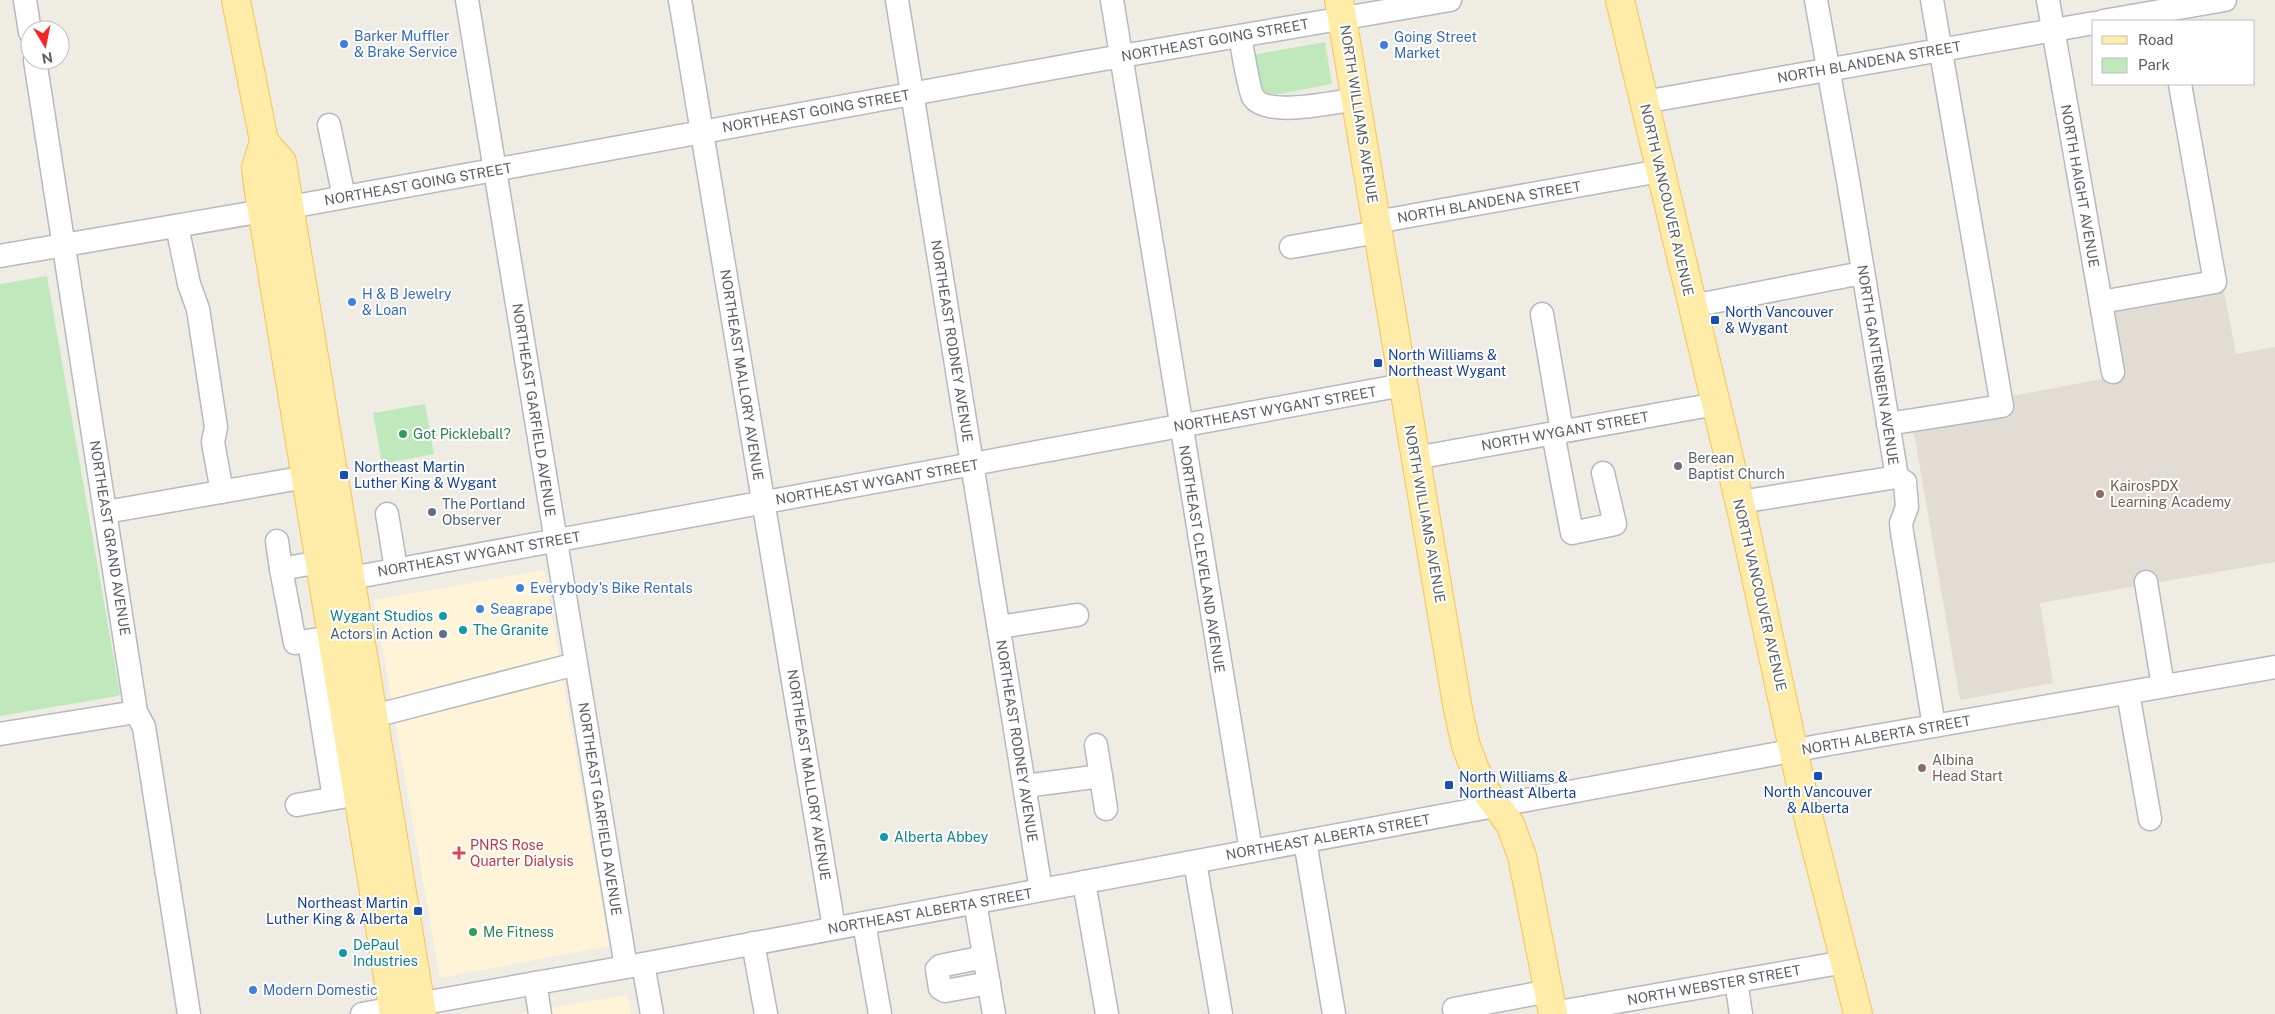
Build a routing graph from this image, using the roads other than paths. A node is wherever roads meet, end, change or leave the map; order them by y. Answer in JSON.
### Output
{"nodes":[{"id":1,"x":25,"y":0,"type":"edge"},
{"id":2,"x":236,"y":0,"type":"edge"},
{"id":3,"x":467,"y":0,"type":"edge"},
{"id":4,"x":680,"y":0,"type":"edge"},
{"id":5,"x":897,"y":0,"type":"edge"},
{"id":6,"x":1112,"y":0,"type":"edge"},
{"id":7,"x":1450,"y":0,"type":"edge"},
{"id":8,"x":1620,"y":0,"type":"edge"},
{"id":9,"x":1816,"y":0,"type":"edge"},
{"id":10,"x":1932,"y":0,"type":"edge"},
{"id":11,"x":2048,"y":0,"type":"edge"},
{"id":12,"x":2225,"y":0,"type":"edge"},
{"id":13,"x":1341,"y":9,"type":"edge"},
{"id":14,"x":2167,"y":10,"type":"edge"},
{"id":15,"x":28,"y":20,"type":"edge"},
{"id":16,"x":2109,"y":20,"type":"edge"},
{"id":17,"x":2092,"y":23,"type":"edge"},
{"id":18,"x":2054,"y":30,"type":"junction"},
{"id":19,"x":1240,"y":36,"type":"junction"},
{"id":20,"x":1941,"y":50,"type":"junction"},
{"id":21,"x":1120,"y":56,"type":"junction"},
{"id":22,"x":1828,"y":69,"type":"junction"},
{"id":23,"x":37,"y":70,"type":"edge"},
{"id":24,"x":2180,"y":85,"type":"edge"},
{"id":25,"x":911,"y":94,"type":"junction"},
{"id":26,"x":1356,"y":99,"type":"junction"},
{"id":27,"x":1644,"y":102,"type":"junction"},
{"id":28,"x":329,"y":125,"type":"dead end"},
{"id":29,"x":702,"y":132,"type":"junction"},
{"id":30,"x":264,"y":141,"type":"junction"},
{"id":31,"x":495,"y":170,"type":"junction"},
{"id":32,"x":1660,"y":172,"type":"junction"},
{"id":33,"x":344,"y":197,"type":"junction"},
{"id":34,"x":290,"y":207,"type":"junction"},
{"id":35,"x":263,"y":211,"type":"junction"},
{"id":36,"x":177,"y":226,"type":"junction"},
{"id":37,"x":1377,"y":227,"type":"junction"},
{"id":38,"x":65,"y":245,"type":"junction"},
{"id":39,"x":1291,"y":247,"type":"dead end"},
{"id":40,"x":0,"y":256,"type":"edge"},
{"id":41,"x":1862,"y":273,"type":"junction"},
{"id":42,"x":2101,"y":302,"type":"junction"},
{"id":43,"x":1692,"y":306,"type":"junction"},
{"id":44,"x":1542,"y":314,"type":"dead end"},
{"id":45,"x":2112,"y":372,"type":"dead end"},
{"id":46,"x":1403,"y":385,"type":"junction"},
{"id":47,"x":1716,"y":404,"type":"junction"},
{"id":48,"x":1888,"y":424,"type":"junction"},
{"id":49,"x":1180,"y":426,"type":"junction"},
{"id":50,"x":1558,"y":432,"type":"junction"},
{"id":51,"x":1415,"y":458,"type":"junction"},
{"id":52,"x":973,"y":464,"type":"junction"},
{"id":53,"x":1603,"y":473,"type":"dead end"},
{"id":54,"x":306,"y":477,"type":"junction"},
{"id":55,"x":1897,"y":477,"type":"junction"},
{"id":56,"x":222,"y":492,"type":"junction"},
{"id":57,"x":763,"y":502,"type":"junction"},
{"id":58,"x":1740,"y":502,"type":"junction"},
{"id":59,"x":106,"y":512,"type":"junction"},
{"id":60,"x":387,"y":514,"type":"dead end"},
{"id":61,"x":555,"y":540,"type":"junction"},
{"id":62,"x":277,"y":541,"type":"dead end"},
{"id":63,"x":320,"y":562,"type":"junction"},
{"id":64,"x":281,"y":569,"type":"junction"},
{"id":65,"x":396,"y":569,"type":"junction"},
{"id":66,"x":351,"y":578,"type":"junction"},
{"id":67,"x":2146,"y":582,"type":"dead end"},
{"id":68,"x":1077,"y":616,"type":"dead end"},
{"id":69,"x":999,"y":627,"type":"junction"},
{"id":70,"x":321,"y":639,"type":"junction"},
{"id":71,"x":576,"y":664,"type":"junction"},
{"id":72,"x":2275,"y":667,"type":"edge"},
{"id":73,"x":2164,"y":686,"type":"junction"},
{"id":74,"x":2128,"y":693,"type":"junction"},
{"id":75,"x":136,"y":712,"type":"junction"},
{"id":76,"x":374,"y":716,"type":"junction"},
{"id":77,"x":1934,"y":726,"type":"junction"},
{"id":78,"x":0,"y":734,"type":"edge"},
{"id":79,"x":1096,"y":745,"type":"dead end"},
{"id":80,"x":1794,"y":751,"type":"junction"},
{"id":81,"x":1101,"y":776,"type":"junction"},
{"id":82,"x":1025,"y":786,"type":"junction"},
{"id":83,"x":346,"y":796,"type":"junction"},
{"id":84,"x":298,"y":805,"type":"dead end"},
{"id":85,"x":1498,"y":806,"type":"junction"},
{"id":86,"x":1106,"y":809,"type":"dead end"},
{"id":87,"x":2150,"y":819,"type":"dead end"},
{"id":88,"x":1305,"y":841,"type":"junction"},
{"id":89,"x":1251,"y":852,"type":"junction"},
{"id":90,"x":1195,"y":862,"type":"junction"},
{"id":91,"x":1084,"y":882,"type":"junction"},
{"id":92,"x":1042,"y":890,"type":"junction"},
{"id":93,"x":975,"y":902,"type":"junction"},
{"id":94,"x":864,"y":923,"type":"junction"},
{"id":95,"x":834,"y":928,"type":"junction"},
{"id":96,"x":754,"y":944,"type":"junction"},
{"id":97,"x":984,"y":956,"type":"junction"},
{"id":98,"x":1845,"y":962,"type":"junction"},
{"id":99,"x":634,"y":966,"type":"junction"},
{"id":100,"x":1736,"y":981,"type":"junction"},
{"id":101,"x":534,"y":983,"type":"junction"},
{"id":102,"x":988,"y":983,"type":"junction"},
{"id":103,"x":1552,"y":1006,"type":"edge"},
{"id":104,"x":1454,"y":1008,"type":"dead end"},
{"id":105,"x":421,"y":1009,"type":"edge"},
{"id":106,"x":394,"y":1011,"type":"edge"},
{"id":107,"x":189,"y":1014,"type":"edge"},
{"id":108,"x":362,"y":1014,"type":"edge"},
{"id":109,"x":540,"y":1014,"type":"edge"},
{"id":110,"x":652,"y":1014,"type":"edge"},
{"id":111,"x":766,"y":1014,"type":"edge"},
{"id":112,"x":880,"y":1014,"type":"edge"},
{"id":113,"x":994,"y":1014,"type":"edge"},
{"id":114,"x":1106,"y":1014,"type":"edge"},
{"id":115,"x":1221,"y":1014,"type":"edge"},
{"id":116,"x":1334,"y":1014,"type":"edge"},
{"id":117,"x":1741,"y":1014,"type":"edge"},
{"id":118,"x":1858,"y":1014,"type":"edge"}],
"edges":[{"from":1,"to":15,"type":"street"},
{"from":2,"to":30,"type":"main road"},
{"from":3,"to":31,"type":"street","name":"NORTHEAST GARFIELD AVENUE"},
{"from":4,"to":29,"type":"street","name":"NORTHEAST MALLORY AVENUE"},
{"from":5,"to":25,"type":"street","name":"NORTHEAST RODNEY AVENUE"},
{"from":6,"to":21,"type":"street","name":"NORTHEAST CLEVELAND AVENUE"},
{"from":7,"to":13,"type":"street","name":"NORTHEAST GOING STREET"},
{"from":8,"to":27,"type":"main road","name":"NORTH VANCOUVER AVENUE"},
{"from":9,"to":22,"type":"street","name":"NORTH GANTENBEIN AVENUE"},
{"from":10,"to":20,"type":"street"},
{"from":11,"to":18,"type":"street","name":"NORTH HAIGHT AVENUE"},
{"from":12,"to":14,"type":"street"},
{"from":13,"to":19,"type":"street","name":"NORTHEAST GOING STREET"},
{"from":13,"to":26,"type":"main road","name":"NORTH WILLIAMS AVENUE"},
{"from":14,"to":16,"type":"street"},
{"from":17,"to":18,"type":"street","name":"NORTH BLANDENA STREET"},
{"from":18,"to":20,"type":"street","name":"NORTH BLANDENA STREET"},
{"from":18,"to":42,"type":"street","name":"NORTH HAIGHT AVENUE"},
{"from":19,"to":21,"type":"street","name":"NORTHEAST GOING STREET"},
{"from":19,"to":26,"type":"street"},
{"from":20,"to":22,"type":"street","name":"NORTH BLANDENA STREET"},
{"from":20,"to":48,"type":"street"},
{"from":21,"to":25,"type":"street","name":"NORTHEAST GOING STREET"},
{"from":21,"to":49,"type":"street","name":"NORTHEAST CLEVELAND AVENUE"},
{"from":22,"to":27,"type":"street","name":"NORTH BLANDENA STREET"},
{"from":22,"to":41,"type":"street","name":"NORTH GANTENBEIN AVENUE"},
{"from":23,"to":38,"type":"street","name":"NORTHEAST GRAND AVENUE"},
{"from":24,"to":42,"type":"street"},
{"from":25,"to":29,"type":"street","name":"NORTHEAST GOING STREET"},
{"from":25,"to":52,"type":"street","name":"NORTHEAST RODNEY AVENUE"},
{"from":26,"to":37,"type":"main road","name":"NORTH WILLIAMS AVENUE"},
{"from":27,"to":32,"type":"main road","name":"NORTH VANCOUVER AVENUE"},
{"from":28,"to":33,"type":"street"},
{"from":29,"to":31,"type":"street","name":"NORTHEAST GOING STREET"},
{"from":29,"to":57,"type":"street","name":"NORTHEAST MALLORY AVENUE"},
{"from":30,"to":34,"type":"main road"},
{"from":30,"to":35,"type":"main road"},
{"from":31,"to":33,"type":"street","name":"NORTHEAST GOING STREET"},
{"from":31,"to":61,"type":"street","name":"NORTHEAST GARFIELD AVENUE"},
{"from":32,"to":37,"type":"street","name":"NORTH BLANDENA STREET"},
{"from":32,"to":43,"type":"main road","name":"NORTH VANCOUVER AVENUE"},
{"from":33,"to":34,"type":"street","name":"NORTHEAST GOING STREET"},
{"from":34,"to":66,"type":"main road"},
{"from":35,"to":36,"type":"street"},
{"from":35,"to":54,"type":"main road"},
{"from":36,"to":38,"type":"street"},
{"from":36,"to":56,"type":"street"},
{"from":37,"to":39,"type":"street","name":"NORTH BLANDENA STREET"},
{"from":37,"to":46,"type":"main road","name":"NORTH WILLIAMS AVENUE"},
{"from":38,"to":40,"type":"street"},
{"from":38,"to":59,"type":"street","name":"NORTHEAST GRAND AVENUE"},
{"from":41,"to":43,"type":"street"},
{"from":41,"to":48,"type":"street","name":"NORTH GANTENBEIN AVENUE"},
{"from":42,"to":45,"type":"street","name":"NORTH HAIGHT AVENUE"},
{"from":43,"to":47,"type":"main road","name":"NORTH VANCOUVER AVENUE"},
{"from":44,"to":50,"type":"street"},
{"from":46,"to":49,"type":"street","name":"NORTHEAST WYGANT STREET"},
{"from":46,"to":51,"type":"main road","name":"NORTH WILLIAMS AVENUE"},
{"from":47,"to":50,"type":"street","name":"NORTH WYGANT STREET"},
{"from":47,"to":58,"type":"main road","name":"NORTH VANCOUVER AVENUE"},
{"from":48,"to":55,"type":"street","name":"NORTH GANTENBEIN AVENUE"},
{"from":49,"to":52,"type":"street","name":"NORTHEAST WYGANT STREET"},
{"from":49,"to":89,"type":"street","name":"NORTHEAST CLEVELAND AVENUE"},
{"from":50,"to":51,"type":"street","name":"NORTH WYGANT STREET"},
{"from":50,"to":53,"type":"street"},
{"from":51,"to":85,"type":"main road","name":"NORTH WILLIAMS AVENUE"},
{"from":52,"to":57,"type":"street","name":"NORTHEAST WYGANT STREET"},
{"from":52,"to":69,"type":"street","name":"NORTHEAST RODNEY AVENUE"},
{"from":54,"to":56,"type":"street"},
{"from":54,"to":63,"type":"main road"},
{"from":55,"to":58,"type":"street"},
{"from":55,"to":77,"type":"street","name":"NORTH GANTENBEIN AVENUE"},
{"from":56,"to":59,"type":"street"},
{"from":57,"to":61,"type":"street","name":"NORTHEAST WYGANT STREET"},
{"from":57,"to":95,"type":"street","name":"NORTHEAST MALLORY AVENUE"},
{"from":58,"to":80,"type":"main road","name":"NORTH VANCOUVER AVENUE"},
{"from":59,"to":75,"type":"street","name":"NORTHEAST GRAND AVENUE"},
{"from":60,"to":65,"type":"street"},
{"from":61,"to":65,"type":"street","name":"NORTHEAST WYGANT STREET"},
{"from":61,"to":71,"type":"street","name":"NORTHEAST GARFIELD AVENUE"},
{"from":62,"to":64,"type":"street"},
{"from":63,"to":64,"type":"street"},
{"from":63,"to":70,"type":"main road"},
{"from":64,"to":70,"type":"street"},
{"from":65,"to":66,"type":"street","name":"NORTHEAST WYGANT STREET"},
{"from":66,"to":76,"type":"main road"},
{"from":67,"to":73,"type":"street"},
{"from":68,"to":69,"type":"street"},
{"from":69,"to":82,"type":"street","name":"NORTHEAST RODNEY AVENUE"},
{"from":70,"to":83,"type":"main road"},
{"from":71,"to":76,"type":"street"},
{"from":71,"to":99,"type":"street","name":"NORTHEAST GARFIELD AVENUE"},
{"from":72,"to":73,"type":"street","name":"NORTH ALBERTA STREET"},
{"from":73,"to":74,"type":"street","name":"NORTH ALBERTA STREET"},
{"from":74,"to":77,"type":"street","name":"NORTH ALBERTA STREET"},
{"from":74,"to":87,"type":"street"},
{"from":75,"to":78,"type":"street"},
{"from":75,"to":107,"type":"street","name":"NORTHEAST GRAND AVENUE"},
{"from":76,"to":105,"type":"main road"},
{"from":77,"to":80,"type":"street","name":"NORTH ALBERTA STREET"},
{"from":79,"to":81,"type":"street"},
{"from":80,"to":85,"type":"street","name":"NORTH ALBERTA STREET"},
{"from":80,"to":98,"type":"main road","name":"NORTH VANCOUVER AVENUE"},
{"from":81,"to":82,"type":"street"},
{"from":81,"to":86,"type":"street"},
{"from":82,"to":92,"type":"street","name":"NORTHEAST RODNEY AVENUE"},
{"from":83,"to":84,"type":"street"},
{"from":83,"to":106,"type":"main road"},
{"from":85,"to":88,"type":"street","name":"NORTHEAST ALBERTA STREET"},
{"from":85,"to":103,"type":"main road","name":"NORTH WILLIAMS AVENUE"},
{"from":88,"to":89,"type":"street","name":"NORTHEAST ALBERTA STREET"},
{"from":88,"to":116,"type":"street"},
{"from":89,"to":90,"type":"street","name":"NORTHEAST ALBERTA STREET"},
{"from":90,"to":91,"type":"street","name":"NORTHEAST ALBERTA STREET"},
{"from":90,"to":115,"type":"street"},
{"from":91,"to":92,"type":"street","name":"NORTHEAST ALBERTA STREET"},
{"from":91,"to":114,"type":"street"},
{"from":92,"to":93,"type":"street","name":"NORTHEAST ALBERTA STREET"},
{"from":93,"to":94,"type":"street","name":"NORTHEAST ALBERTA STREET"},
{"from":93,"to":97,"type":"street"},
{"from":94,"to":95,"type":"street","name":"NORTHEAST ALBERTA STREET"},
{"from":94,"to":112,"type":"street"},
{"from":95,"to":96,"type":"street","name":"NORTHEAST ALBERTA STREET"},
{"from":96,"to":99,"type":"street","name":"NORTHEAST ALBERTA STREET"},
{"from":96,"to":111,"type":"street"},
{"from":97,"to":102,"type":"street"},
{"from":97,"to":102,"type":"street"},
{"from":98,"to":100,"type":"street","name":"NORTH WEBSTER STREET"},
{"from":98,"to":118,"type":"main road","name":"NORTH VANCOUVER AVENUE"},
{"from":99,"to":101,"type":"street","name":"NORTHEAST ALBERTA STREET"},
{"from":99,"to":110,"type":"street","name":"NORTHEAST GARFIELD AVENUE"},
{"from":100,"to":103,"type":"street","name":"NORTH WEBSTER STREET"},
{"from":100,"to":117,"type":"street"},
{"from":101,"to":105,"type":"street","name":"NORTHEAST ALBERTA STREET"},
{"from":101,"to":109,"type":"street"},
{"from":102,"to":113,"type":"street"},
{"from":103,"to":104,"type":"street","name":"NORTH WEBSTER STREET"},
{"from":105,"to":106,"type":"street","name":"NORTHEAST ALBERTA STREET"},
{"from":106,"to":108,"type":"street","name":"NORTHEAST ALBERTA STREET"}]}
